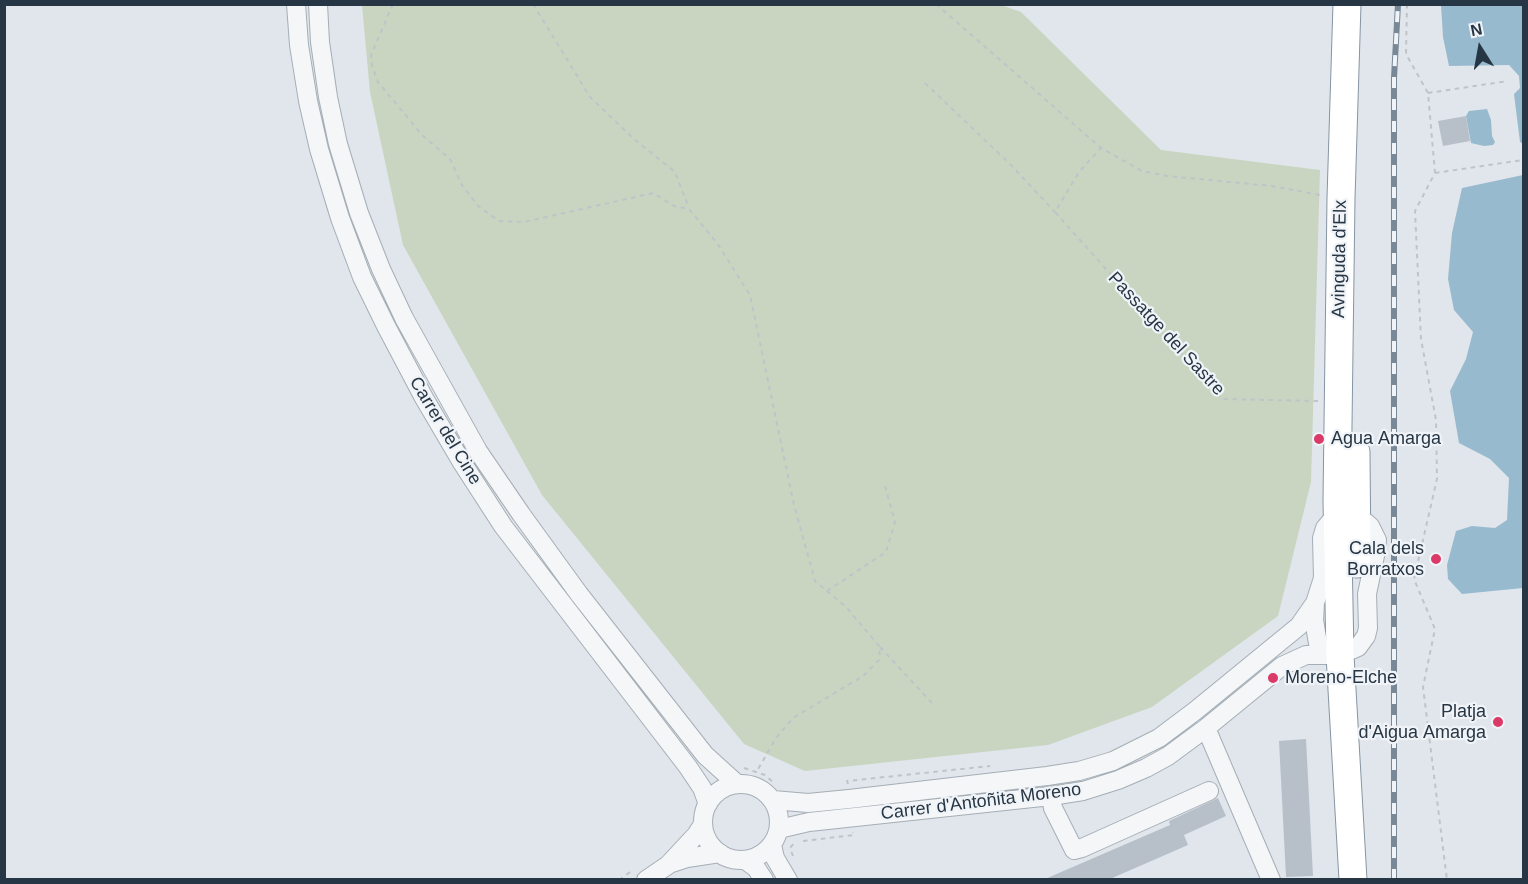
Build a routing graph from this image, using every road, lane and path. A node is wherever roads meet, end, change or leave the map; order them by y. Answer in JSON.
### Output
{"nodes":[{"id":1,"x":296,"y":4,"type":"edge"},
{"id":2,"x":318,"y":4,"type":"edge"},
{"id":3,"x":393,"y":4,"type":"edge"},
{"id":4,"x":532,"y":4,"type":"edge"},
{"id":5,"x":936,"y":4,"type":"edge"},
{"id":6,"x":1347,"y":4,"type":"edge"},
{"id":7,"x":1363,"y":4,"type":"edge"},
{"id":8,"x":1407,"y":4,"type":"edge"},
{"id":9,"x":1508,"y":81,"type":"dead end"},
{"id":10,"x":925,"y":83,"type":"dead end"},
{"id":11,"x":1428,"y":93,"type":"junction"},
{"id":12,"x":1101,"y":148,"type":"junction"},
{"id":13,"x":1523,"y":159,"type":"edge"},
{"id":14,"x":1435,"y":173,"type":"junction"},
{"id":15,"x":1341,"y":198,"type":"junction"},
{"id":16,"x":689,"y":209,"type":"junction"},
{"id":17,"x":1055,"y":213,"type":"junction"},
{"id":18,"x":1338,"y":402,"type":"junction"},
{"id":19,"x":885,"y":486,"type":"dead end"},
{"id":20,"x":1346,"y":514,"type":"junction"},
{"id":21,"x":827,"y":591,"type":"junction"},
{"id":22,"x":1315,"y":603,"type":"junction"},
{"id":23,"x":880,"y":647,"type":"junction"},
{"id":24,"x":1339,"y":652,"type":"junction"},
{"id":25,"x":932,"y":703,"type":"dead end"},
{"id":26,"x":1206,"y":728,"type":"junction"},
{"id":27,"x":999,"y":765,"type":"dead end"},
{"id":28,"x":757,"y":772,"type":"junction"},
{"id":29,"x":736,"y":775,"type":"junction"},
{"id":30,"x":847,"y":781,"type":"dead end"},
{"id":31,"x":848,"y":786,"type":"dead end"},
{"id":32,"x":843,"y":787,"type":"dead end"},
{"id":33,"x":1209,"y":791,"type":"dead end"},
{"id":34,"x":776,"y":794,"type":"junction"},
{"id":35,"x":1051,"y":796,"type":"junction"},
{"id":36,"x":708,"y":804,"type":"junction"},
{"id":37,"x":703,"y":824,"type":"junction"},
{"id":38,"x":854,"y":835,"type":"dead end"},
{"id":39,"x":775,"y":837,"type":"junction"},
{"id":40,"x":720,"y":853,"type":"junction"},
{"id":41,"x":745,"y":860,"type":"junction"},
{"id":42,"x":668,"y":865,"type":"junction"},
{"id":43,"x":793,"y":872,"type":"edge"},
{"id":44,"x":646,"y":879,"type":"edge"},
{"id":45,"x":764,"y":879,"type":"edge"},
{"id":46,"x":1271,"y":879,"type":"edge"},
{"id":47,"x":1353,"y":879,"type":"edge"},
{"id":48,"x":1371,"y":879,"type":"edge"},
{"id":49,"x":1447,"y":879,"type":"edge"}],
"edges":[{"from":1,"to":36,"type":"street","name":"Carrer del Cine"},
{"from":2,"to":29,"type":"street","name":"Carrer del Cine"},
{"from":3,"to":16,"type":"path"},
{"from":4,"to":16,"type":"path"},
{"from":5,"to":12,"type":"path"},
{"from":6,"to":15,"type":"highway","name":"Avinguda d'Elx"},
{"from":7,"to":20,"type":"highway","name":"Avinguda d'Elx"},
{"from":8,"to":11,"type":"path"},
{"from":9,"to":11,"type":"path"},
{"from":10,"to":17,"type":"path","name":"Passatge del Sastre"},
{"from":11,"to":14,"type":"path"},
{"from":12,"to":15,"type":"path"},
{"from":12,"to":17,"type":"path"},
{"from":13,"to":14,"type":"path"},
{"from":14,"to":49,"type":"path"},
{"from":15,"to":18,"type":"highway","name":"Avinguda d'Elx"},
{"from":16,"to":21,"type":"path"},
{"from":17,"to":18,"type":"path","name":"Passatge del Sastre"},
{"from":18,"to":20,"type":"highway","name":"Avinguda d'Elx"},
{"from":19,"to":21,"type":"path"},
{"from":20,"to":22,"type":"street","name":"Avinguda d'Elx"},
{"from":20,"to":24,"type":"highway","name":"Avinguda d'Elx"},
{"from":21,"to":23,"type":"path"},
{"from":22,"to":24,"type":"street","name":"Avinguda d'Elx"},
{"from":22,"to":34,"type":"street","name":"Carrer d'Antoñita Moreno"},
{"from":23,"to":25,"type":"path"},
{"from":23,"to":28,"type":"path"},
{"from":24,"to":26,"type":"street","name":"Carrer d'Antoñita Moreno"},
{"from":24,"to":47,"type":"highway","name":"Avinguda d'Elx"},
{"from":24,"to":48,"type":"highway","name":"Avinguda d'Elx"},
{"from":26,"to":35,"type":"street","name":"Carrer d'Antoñita Moreno"},
{"from":26,"to":46,"type":"street"},
{"from":27,"to":30,"type":"path"},
{"from":28,"to":29,"type":"path"},
{"from":28,"to":34,"type":"path"},
{"from":29,"to":34,"type":"street"},
{"from":29,"to":36,"type":"street"},
{"from":31,"to":32,"type":"path"},
{"from":33,"to":35,"type":"street"},
{"from":34,"to":39,"type":"street"},
{"from":35,"to":39,"type":"street","name":"Carrer d'Antoñita Moreno"},
{"from":36,"to":37,"type":"street"},
{"from":37,"to":40,"type":"street"},
{"from":37,"to":42,"type":"street"},
{"from":38,"to":43,"type":"path"},
{"from":39,"to":41,"type":"street"},
{"from":39,"to":43,"type":"street"},
{"from":40,"to":41,"type":"street"},
{"from":40,"to":42,"type":"street"},
{"from":41,"to":45,"type":"street"},
{"from":42,"to":44,"type":"street"}]}
